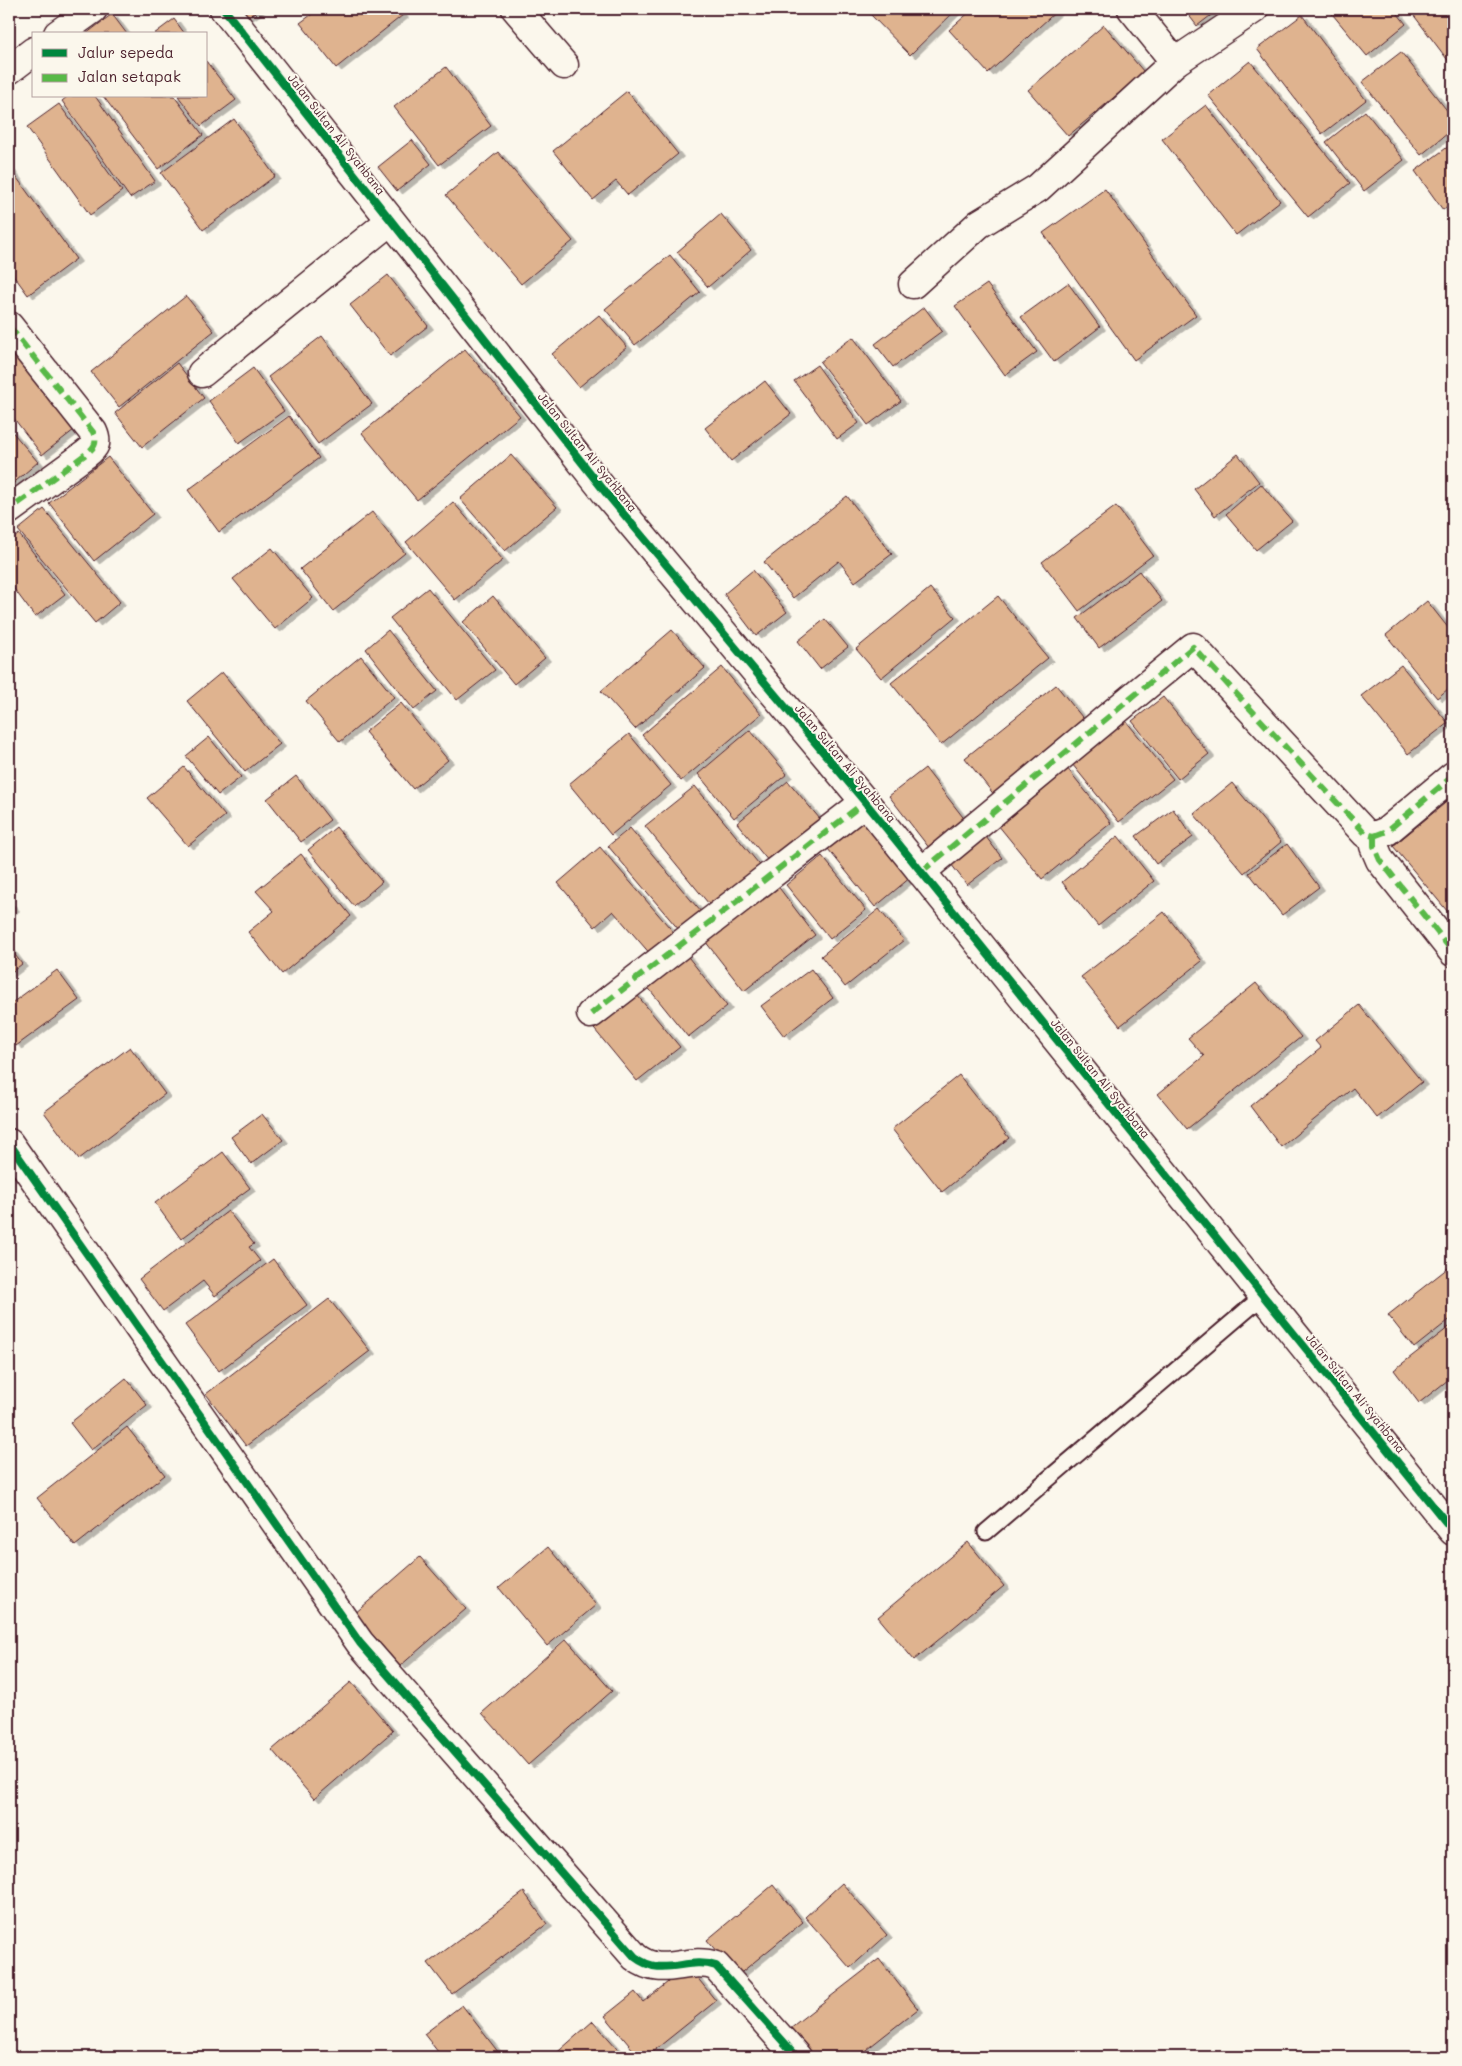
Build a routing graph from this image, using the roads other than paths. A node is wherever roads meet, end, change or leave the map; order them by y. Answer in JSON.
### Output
{"nodes":[{"id":1,"x":93,"y":9,"type":"edge"},
{"id":2,"x":224,"y":9,"type":"edge"},
{"id":3,"x":516,"y":9,"type":"edge"},
{"id":4,"x":1132,"y":9,"type":"edge"},
{"id":5,"x":1254,"y":9,"type":"edge"},
{"id":6,"x":61,"y":32,"type":"edge"},
{"id":7,"x":32,"y":53,"type":"edge"},
{"id":8,"x":1175,"y":62,"type":"junction"},
{"id":9,"x":564,"y":65,"type":"dead end"},
{"id":10,"x":9,"y":70,"type":"edge"},
{"id":11,"x":390,"y":221,"type":"junction"},
{"id":12,"x":913,"y":284,"type":"dead end"},
{"id":13,"x":9,"y":326,"type":"edge"},
{"id":14,"x":202,"y":373,"type":"dead end"},
{"id":15,"x":9,"y":510,"type":"edge"},
{"id":16,"x":1453,"y":776,"type":"edge"},
{"id":17,"x":865,"y":802,"type":"junction"},
{"id":18,"x":1374,"y":836,"type":"junction"},
{"id":19,"x":921,"y":872,"type":"junction"},
{"id":20,"x":1453,"y":952,"type":"edge"},
{"id":21,"x":591,"y":1014,"type":"dead end"},
{"id":22,"x":9,"y":1144,"type":"edge"},
{"id":23,"x":1262,"y":1297,"type":"junction"},
{"id":24,"x":1453,"y":1531,"type":"edge"},
{"id":25,"x":986,"y":1532,"type":"dead end"},
{"id":26,"x":797,"y":2057,"type":"edge"}],
"edges":[{"from":1,"to":6,"type":"street"},
{"from":2,"to":11,"type":"street","name":"Jalan Sultan Ali Syahbana"},
{"from":3,"to":9,"type":"street"},
{"from":4,"to":8,"type":"street"},
{"from":5,"to":8,"type":"street"},
{"from":7,"to":10,"type":"street"},
{"from":8,"to":12,"type":"street"},
{"from":11,"to":14,"type":"street"},
{"from":11,"to":17,"type":"street","name":"Jalan Sultan Ali Syahbana"},
{"from":13,"to":15,"type":"street"},
{"from":16,"to":18,"type":"street"},
{"from":17,"to":19,"type":"street","name":"Jalan Sultan Ali Syahbana"},
{"from":17,"to":21,"type":"street"},
{"from":18,"to":19,"type":"street"},
{"from":18,"to":20,"type":"street"},
{"from":19,"to":23,"type":"street","name":"Jalan Sultan Ali Syahbana"},
{"from":22,"to":26,"type":"street"},
{"from":23,"to":24,"type":"street","name":"Jalan Sultan Ali Syahbana"},
{"from":23,"to":25,"type":"lane"}]}
